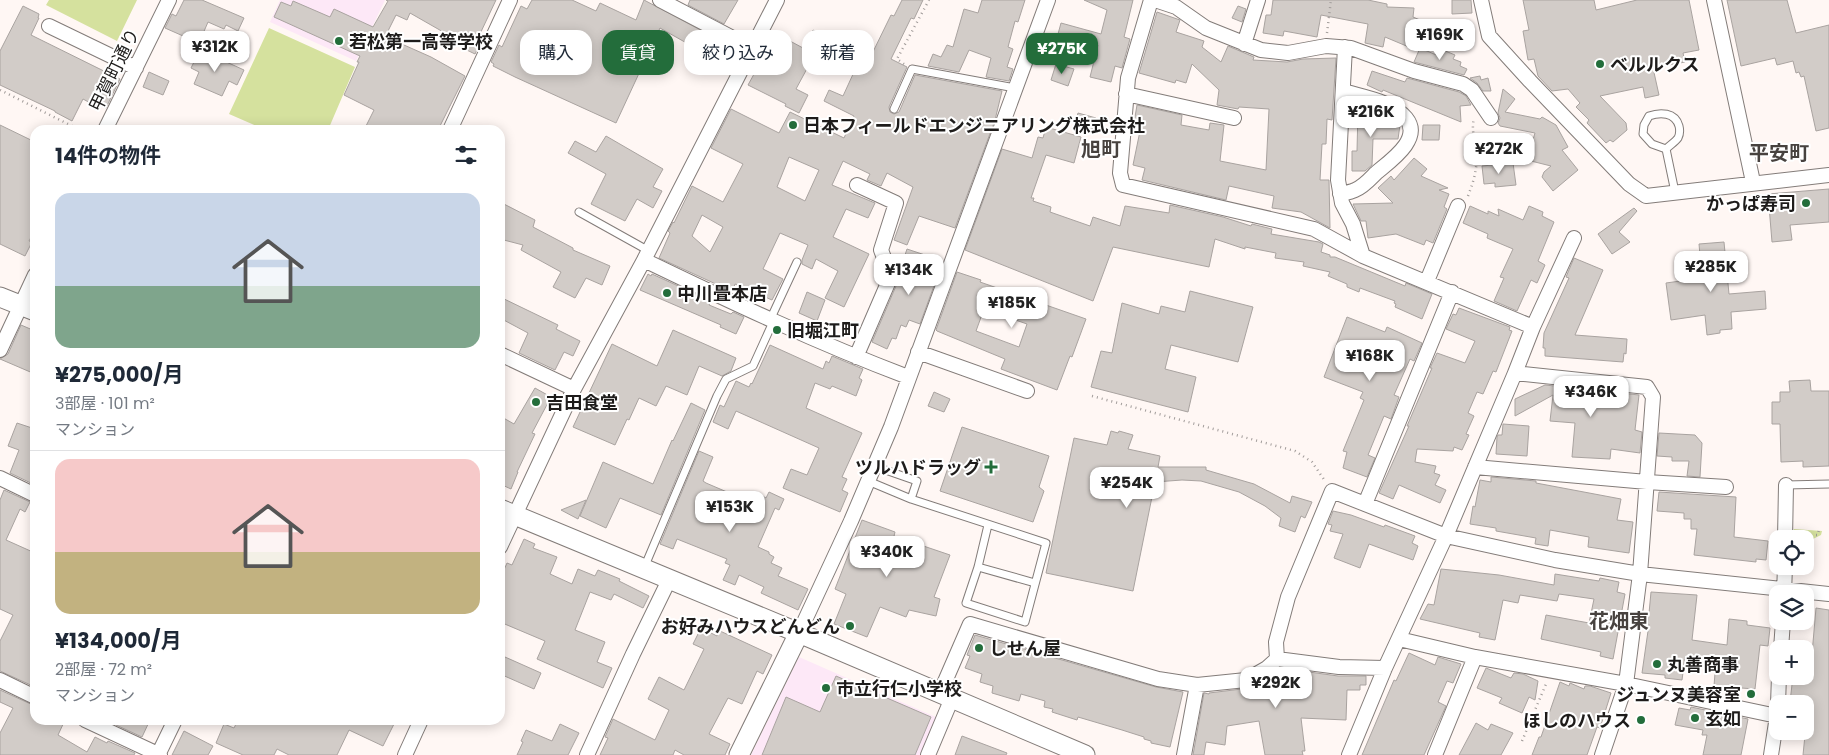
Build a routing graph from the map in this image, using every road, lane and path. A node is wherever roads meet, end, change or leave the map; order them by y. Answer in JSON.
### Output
{"nodes":[{"id":1,"x":170,"y":0,"type":"edge"},
{"id":2,"x":510,"y":0,"type":"edge"},
{"id":3,"x":660,"y":0,"type":"edge"},
{"id":4,"x":777,"y":0,"type":"edge"},
{"id":5,"x":930,"y":0,"type":"edge"},
{"id":6,"x":1048,"y":0,"type":"edge"},
{"id":7,"x":1151,"y":0,"type":"edge"},
{"id":8,"x":1155,"y":0,"type":"edge"},
{"id":9,"x":1258,"y":0,"type":"edge"},
{"id":10,"x":1331,"y":0,"type":"edge"},
{"id":11,"x":1480,"y":0,"type":"edge"},
{"id":12,"x":1714,"y":0,"type":"edge"},
{"id":13,"x":49,"y":26,"type":"dead end"},
{"id":14,"x":718,"y":30,"type":"edge"},
{"id":15,"x":761,"y":30,"type":"edge"},
{"id":16,"x":1244,"y":44,"type":"junction"},
{"id":17,"x":1326,"y":46,"type":"junction"},
{"id":18,"x":1345,"y":47,"type":"junction"},
{"id":19,"x":136,"y":68,"type":"junction"},
{"id":20,"x":912,"y":69,"type":"junction"},
{"id":21,"x":738,"y":75,"type":"edge"},
{"id":22,"x":1015,"y":88,"type":"junction"},
{"id":23,"x":0,"y":90,"type":"edge"},
{"id":24,"x":1343,"y":91,"type":"junction"},
{"id":25,"x":1126,"y":94,"type":"junction"},
{"id":26,"x":1479,"y":100,"type":"junction"},
{"id":27,"x":894,"y":109,"type":"dead end"},
{"id":28,"x":1234,"y":118,"type":"dead end"},
{"id":29,"x":1491,"y":118,"type":"dead end"},
{"id":30,"x":70,"y":125,"type":"edge"},
{"id":31,"x":108,"y":125,"type":"edge"},
{"id":32,"x":452,"y":125,"type":"edge"},
{"id":33,"x":1666,"y":149,"type":"junction"},
{"id":34,"x":1829,"y":174,"type":"edge"},
{"id":35,"x":1753,"y":182,"type":"junction"},
{"id":36,"x":857,"y":185,"type":"dead end"},
{"id":37,"x":1675,"y":192,"type":"junction"},
{"id":38,"x":1340,"y":194,"type":"junction"},
{"id":39,"x":1458,"y":206,"type":"joint"},
{"id":40,"x":579,"y":212,"type":"dead end"},
{"id":41,"x":1574,"y":238,"type":"dead end"},
{"id":42,"x":646,"y":255,"type":"junction"},
{"id":43,"x":1363,"y":256,"type":"junction"},
{"id":44,"x":797,"y":262,"type":"dead end"},
{"id":45,"x":1426,"y":281,"type":"junction"},
{"id":46,"x":1452,"y":292,"type":"junction"},
{"id":47,"x":0,"y":297,"type":"edge"},
{"id":48,"x":28,"y":308,"type":"edge"},
{"id":49,"x":771,"y":321,"type":"junction"},
{"id":50,"x":1533,"y":327,"type":"junction"},
{"id":51,"x":0,"y":350,"type":"edge"},
{"id":52,"x":918,"y":352,"type":"junction"},
{"id":53,"x":505,"y":356,"type":"edge"},
{"id":54,"x":856,"y":357,"type":"junction"},
{"id":55,"x":1515,"y":373,"type":"junction"},
{"id":56,"x":908,"y":377,"type":"junction"},
{"id":57,"x":574,"y":389,"type":"junction"},
{"id":58,"x":1027,"y":391,"type":"dead end"},
{"id":59,"x":1092,"y":396,"type":"dead end"},
{"id":60,"x":874,"y":466,"type":"junction"},
{"id":61,"x":1475,"y":467,"type":"junction"},
{"id":62,"x":0,"y":478,"type":"edge"},
{"id":63,"x":868,"y":481,"type":"junction"},
{"id":64,"x":1647,"y":482,"type":"junction"},
{"id":65,"x":1829,"y":484,"type":"edge"},
{"id":66,"x":1786,"y":485,"type":"joint"},
{"id":67,"x":1726,"y":486,"type":"dead end"},
{"id":68,"x":1332,"y":491,"type":"junction"},
{"id":69,"x":30,"y":493,"type":"edge"},
{"id":70,"x":912,"y":499,"type":"junction"},
{"id":71,"x":1365,"y":504,"type":"junction"},
{"id":72,"x":507,"y":513,"type":"edge"},
{"id":73,"x":988,"y":524,"type":"junction"},
{"id":74,"x":1819,"y":529,"type":"dead end"},
{"id":75,"x":1785,"y":530,"type":"edge"},
{"id":76,"x":1814,"y":535,"type":"edge"},
{"id":77,"x":1446,"y":536,"type":"junction"},
{"id":78,"x":978,"y":567,"type":"junction"},
{"id":79,"x":644,"y":568,"type":"junction"},
{"id":80,"x":1640,"y":574,"type":"junction"},
{"id":81,"x":670,"y":578,"type":"junction"},
{"id":82,"x":1035,"y":583,"type":"junction"},
{"id":83,"x":1769,"y":590,"type":"edge"},
{"id":84,"x":1814,"y":593,"type":"edge"},
{"id":85,"x":1829,"y":594,"type":"edge"},
{"id":86,"x":799,"y":632,"type":"junction"},
{"id":87,"x":1399,"y":640,"type":"junction"},
{"id":88,"x":1475,"y":657,"type":"junction"},
{"id":89,"x":1277,"y":659,"type":"junction"},
{"id":90,"x":1385,"y":668,"type":"junction"},
{"id":91,"x":1551,"y":671,"type":"junction"},
{"id":92,"x":0,"y":680,"type":"edge"},
{"id":93,"x":1626,"y":684,"type":"junction"},
{"id":94,"x":1196,"y":685,"type":"junction"},
{"id":95,"x":30,"y":694,"type":"edge"},
{"id":96,"x":946,"y":696,"type":"junction"},
{"id":97,"x":1769,"y":714,"type":"edge"},
{"id":98,"x":96,"y":725,"type":"edge"},
{"id":99,"x":173,"y":725,"type":"edge"},
{"id":100,"x":419,"y":725,"type":"edge"},
{"id":101,"x":1773,"y":740,"type":"edge"},
{"id":102,"x":1522,"y":741,"type":"dead end"},
{"id":103,"x":159,"y":755,"type":"edge"},
{"id":104,"x":405,"y":755,"type":"edge"},
{"id":105,"x":587,"y":755,"type":"edge"},
{"id":106,"x":739,"y":755,"type":"edge"},
{"id":107,"x":928,"y":755,"type":"edge"},
{"id":108,"x":1085,"y":755,"type":"edge"},
{"id":109,"x":1184,"y":755,"type":"edge"},
{"id":110,"x":1349,"y":755,"type":"edge"},
{"id":111,"x":1435,"y":755,"type":"edge"},
{"id":112,"x":1602,"y":755,"type":"edge"},
{"id":113,"x":1771,"y":755,"type":"edge"}],
"edges":[{"from":1,"to":19,"type":"street","name":"甲賀町通り"},
{"from":2,"to":32,"type":"street"},
{"from":3,"to":14,"type":"street"},
{"from":4,"to":15,"type":"street"},
{"from":5,"to":20,"type":"path"},
{"from":6,"to":22,"type":"street"},
{"from":7,"to":25,"type":"street"},
{"from":8,"to":16,"type":"street"},
{"from":9,"to":16,"type":"street"},
{"from":10,"to":17,"type":"path"},
{"from":11,"to":37,"type":"street"},
{"from":12,"to":35,"type":"street"},
{"from":13,"to":19,"type":"street"},
{"from":16,"to":17,"type":"street"},
{"from":17,"to":18,"type":"street"},
{"from":18,"to":24,"type":"street"},
{"from":18,"to":26,"type":"street"},
{"from":19,"to":31,"type":"street","name":"甲賀町通り"},
{"from":20,"to":22,"type":"lane"},
{"from":20,"to":27,"type":"lane"},
{"from":21,"to":42,"type":"street"},
{"from":22,"to":52,"type":"street"},
{"from":23,"to":30,"type":"path"},
{"from":24,"to":38,"type":"street"},
{"from":24,"to":38,"type":"street"},
{"from":25,"to":28,"type":"street"},
{"from":25,"to":43,"type":"street"},
{"from":26,"to":29,"type":"street"},
{"from":26,"to":39,"type":"path"},
{"from":33,"to":33,"type":"lane"},
{"from":33,"to":37,"type":"lane"},
{"from":34,"to":35,"type":"street"},
{"from":35,"to":37,"type":"street"},
{"from":36,"to":54,"type":"street"},
{"from":38,"to":43,"type":"street"},
{"from":39,"to":45,"type":"street"},
{"from":40,"to":42,"type":"lane"},
{"from":41,"to":50,"type":"street"},
{"from":42,"to":49,"type":"street"},
{"from":42,"to":57,"type":"street"},
{"from":43,"to":45,"type":"street"},
{"from":44,"to":49,"type":"lane"},
{"from":45,"to":46,"type":"street"},
{"from":46,"to":50,"type":"street"},
{"from":46,"to":71,"type":"street"},
{"from":47,"to":48,"type":"street"},
{"from":48,"to":51,"type":"street"},
{"from":49,"to":54,"type":"street"},
{"from":49,"to":79,"type":"lane"},
{"from":50,"to":55,"type":"street"},
{"from":52,"to":56,"type":"street"},
{"from":52,"to":58,"type":"street"},
{"from":53,"to":57,"type":"street"},
{"from":54,"to":56,"type":"street"},
{"from":55,"to":61,"type":"street"},
{"from":55,"to":64,"type":"street"},
{"from":56,"to":60,"type":"street"},
{"from":57,"to":72,"type":"street"},
{"from":59,"to":68,"type":"path"},
{"from":60,"to":63,"type":"street"},
{"from":60,"to":70,"type":"lane"},
{"from":61,"to":64,"type":"street"},
{"from":61,"to":77,"type":"street"},
{"from":62,"to":69,"type":"street"},
{"from":63,"to":70,"type":"lane"},
{"from":63,"to":86,"type":"street"},
{"from":64,"to":67,"type":"street"},
{"from":64,"to":80,"type":"street"},
{"from":65,"to":66,"type":"lane"},
{"from":66,"to":75,"type":"street"},
{"from":68,"to":71,"type":"street"},
{"from":68,"to":89,"type":"street"},
{"from":70,"to":73,"type":"lane"},
{"from":71,"to":77,"type":"street"},
{"from":72,"to":79,"type":"street"},
{"from":73,"to":78,"type":"lane"},
{"from":73,"to":82,"type":"lane"},
{"from":74,"to":76,"type":"path"},
{"from":77,"to":80,"type":"street"},
{"from":77,"to":87,"type":"street"},
{"from":78,"to":82,"type":"lane"},
{"from":78,"to":82,"type":"lane"},
{"from":79,"to":81,"type":"street"},
{"from":80,"to":83,"type":"street"},
{"from":80,"to":93,"type":"street"},
{"from":81,"to":86,"type":"street"},
{"from":81,"to":105,"type":"street"},
{"from":84,"to":85,"type":"street"},
{"from":86,"to":96,"type":"street"},
{"from":86,"to":106,"type":"street"},
{"from":87,"to":88,"type":"street"},
{"from":87,"to":90,"type":"street"},
{"from":88,"to":91,"type":"street"},
{"from":88,"to":111,"type":"street"},
{"from":89,"to":90,"type":"street"},
{"from":89,"to":94,"type":"street"},
{"from":90,"to":110,"type":"street"},
{"from":91,"to":93,"type":"street"},
{"from":91,"to":102,"type":"path"},
{"from":92,"to":95,"type":"street"},
{"from":93,"to":97,"type":"street"},
{"from":93,"to":112,"type":"street"},
{"from":94,"to":96,"type":"street"},
{"from":94,"to":109,"type":"street"},
{"from":96,"to":107,"type":"street"},
{"from":96,"to":108,"type":"street"},
{"from":98,"to":103,"type":"street"},
{"from":99,"to":103,"type":"street"},
{"from":100,"to":104,"type":"street"},
{"from":101,"to":113,"type":"street"}]}
